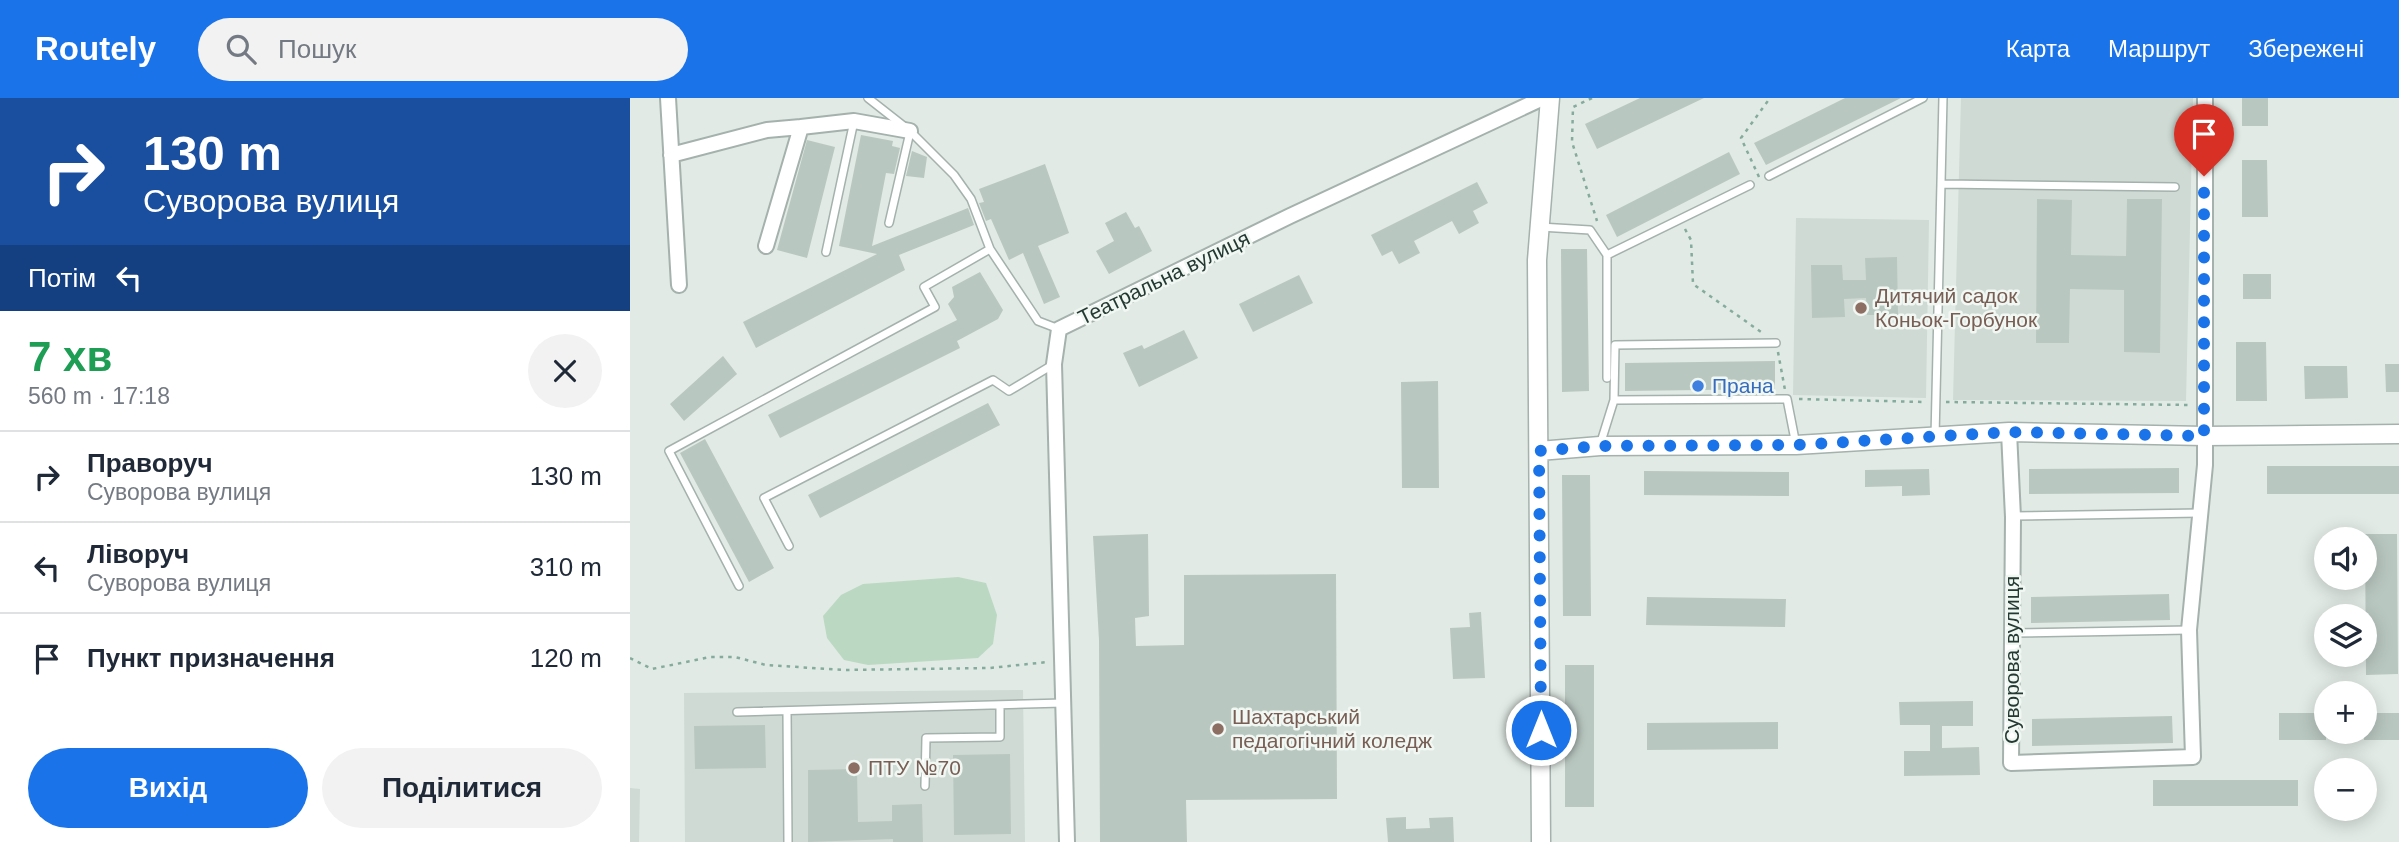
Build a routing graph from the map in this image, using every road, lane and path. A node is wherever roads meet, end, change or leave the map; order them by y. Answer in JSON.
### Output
{"nodes":[{"id":1,"x":668,"y":98,"type":"edge"},
{"id":2,"x":867,"y":98,"type":"edge"},
{"id":3,"x":1543,"y":98,"type":"edge"},
{"id":4,"x":1549,"y":98,"type":"edge"},
{"id":5,"x":1592,"y":98,"type":"edge"},
{"id":6,"x":1770,"y":98,"type":"edge"},
{"id":7,"x":1923,"y":98,"type":"edge"},
{"id":8,"x":1943,"y":98,"type":"edge"},
{"id":9,"x":2205,"y":98,"type":"edge"},
{"id":10,"x":854,"y":121,"type":"junction"},
{"id":11,"x":801,"y":127,"type":"junction"},
{"id":12,"x":910,"y":131,"type":"junction"},
{"id":13,"x":671,"y":155,"type":"junction"},
{"id":14,"x":1769,"y":176,"type":"dead end"},
{"id":15,"x":1760,"y":180,"type":"dead end"},
{"id":16,"x":1943,"y":184,"type":"junction"},
{"id":17,"x":1750,"y":185,"type":"dead end"},
{"id":18,"x":2175,"y":187,"type":"dead end"},
{"id":19,"x":1679,"y":219,"type":"junction"},
{"id":20,"x":889,"y":223,"type":"dead end"},
{"id":21,"x":1540,"y":227,"type":"junction"},
{"id":22,"x":1599,"y":230,"type":"dead end"},
{"id":23,"x":766,"y":246,"type":"dead end"},
{"id":24,"x":990,"y":249,"type":"junction"},
{"id":25,"x":826,"y":252,"type":"dead end"},
{"id":26,"x":1607,"y":255,"type":"junction"},
{"id":27,"x":679,"y":285,"type":"dead end"},
{"id":28,"x":1059,"y":329,"type":"junction"},
{"id":29,"x":1776,"y":343,"type":"junction"},
{"id":30,"x":1054,"y":364,"type":"junction"},
{"id":31,"x":1607,"y":378,"type":"dead end"},
{"id":32,"x":1787,"y":399,"type":"junction"},
{"id":33,"x":1614,"y":400,"type":"junction"},
{"id":34,"x":1937,"y":402,"type":"junction"},
{"id":35,"x":2204,"y":411,"type":"junction"},
{"id":36,"x":2009,"y":432,"type":"junction"},
{"id":37,"x":2399,"y":434,"type":"edge"},
{"id":38,"x":2204,"y":436,"type":"junction"},
{"id":39,"x":1935,"y":437,"type":"junction"},
{"id":40,"x":1796,"y":445,"type":"junction"},
{"id":41,"x":1600,"y":446,"type":"junction"},
{"id":42,"x":1539,"y":451,"type":"junction"},
{"id":43,"x":2200,"y":513,"type":"junction"},
{"id":44,"x":2013,"y":516,"type":"junction"},
{"id":45,"x":789,"y":546,"type":"dead end"},
{"id":46,"x":739,"y":586,"type":"dead end"},
{"id":47,"x":2189,"y":630,"type":"junction"},
{"id":48,"x":2011,"y":633,"type":"junction"},
{"id":49,"x":630,"y":658,"type":"edge"},
{"id":50,"x":1063,"y":660,"type":"junction"},
{"id":51,"x":1063,"y":703,"type":"junction"},
{"id":52,"x":1000,"y":707,"type":"junction"},
{"id":53,"x":787,"y":711,"type":"junction"},
{"id":54,"x":737,"y":712,"type":"dead end"},
{"id":55,"x":925,"y":786,"type":"dead end"},
{"id":56,"x":788,"y":842,"type":"edge"},
{"id":57,"x":1067,"y":842,"type":"edge"},
{"id":58,"x":1541,"y":842,"type":"edge"}],
"edges":[{"from":1,"to":13,"type":"street"},
{"from":2,"to":12,"type":"lane"},
{"from":3,"to":28,"type":"street","name":"Театральна вулиця"},
{"from":4,"to":21,"type":"street"},
{"from":5,"to":22,"type":"path"},
{"from":6,"to":15,"type":"path"},
{"from":7,"to":14,"type":"lane"},
{"from":8,"to":16,"type":"lane"},
{"from":9,"to":35,"type":"street","name":"Суворова вулиця"},
{"from":10,"to":11,"type":"street"},
{"from":10,"to":12,"type":"street"},
{"from":10,"to":25,"type":"lane"},
{"from":11,"to":13,"type":"street"},
{"from":11,"to":23,"type":"street"},
{"from":12,"to":20,"type":"lane"},
{"from":12,"to":24,"type":"lane"},
{"from":13,"to":27,"type":"street"},
{"from":16,"to":18,"type":"lane"},
{"from":16,"to":34,"type":"lane"},
{"from":17,"to":19,"type":"lane"},
{"from":19,"to":26,"type":"lane"},
{"from":19,"to":29,"type":"path"},
{"from":21,"to":26,"type":"lane"},
{"from":21,"to":42,"type":"street"},
{"from":24,"to":28,"type":"lane"},
{"from":24,"to":46,"type":"lane"},
{"from":26,"to":31,"type":"lane"},
{"from":28,"to":30,"type":"street","name":"Театральна вулиця"},
{"from":29,"to":32,"type":"path"},
{"from":29,"to":33,"type":"lane"},
{"from":30,"to":45,"type":"lane"},
{"from":30,"to":50,"type":"street","name":"Театральна вулиця"},
{"from":32,"to":33,"type":"lane"},
{"from":32,"to":34,"type":"path"},
{"from":32,"to":40,"type":"lane"},
{"from":33,"to":41,"type":"lane"},
{"from":34,"to":35,"type":"path"},
{"from":34,"to":39,"type":"lane"},
{"from":35,"to":38,"type":"street","name":"Суворова вулиця"},
{"from":36,"to":38,"type":"street"},
{"from":36,"to":39,"type":"street"},
{"from":36,"to":44,"type":"street","name":"Суворова вулиця"},
{"from":37,"to":38,"type":"street"},
{"from":38,"to":43,"type":"street","name":"Суворова вулиця"},
{"from":39,"to":40,"type":"street"},
{"from":40,"to":41,"type":"street"},
{"from":41,"to":42,"type":"street"},
{"from":42,"to":58,"type":"street"},
{"from":43,"to":44,"type":"lane"},
{"from":43,"to":47,"type":"street","name":"Суворова вулиця"},
{"from":44,"to":48,"type":"street","name":"Суворова вулиця"},
{"from":47,"to":48,"type":"lane"},
{"from":47,"to":48,"type":"street","name":"Суворова вулиця"},
{"from":49,"to":50,"type":"path"},
{"from":50,"to":51,"type":"street","name":"Театральна вулиця"},
{"from":51,"to":52,"type":"lane"},
{"from":51,"to":57,"type":"street","name":"Театральна вулиця"},
{"from":52,"to":53,"type":"lane"},
{"from":52,"to":55,"type":"lane"},
{"from":53,"to":54,"type":"lane"},
{"from":53,"to":56,"type":"lane"}]}
